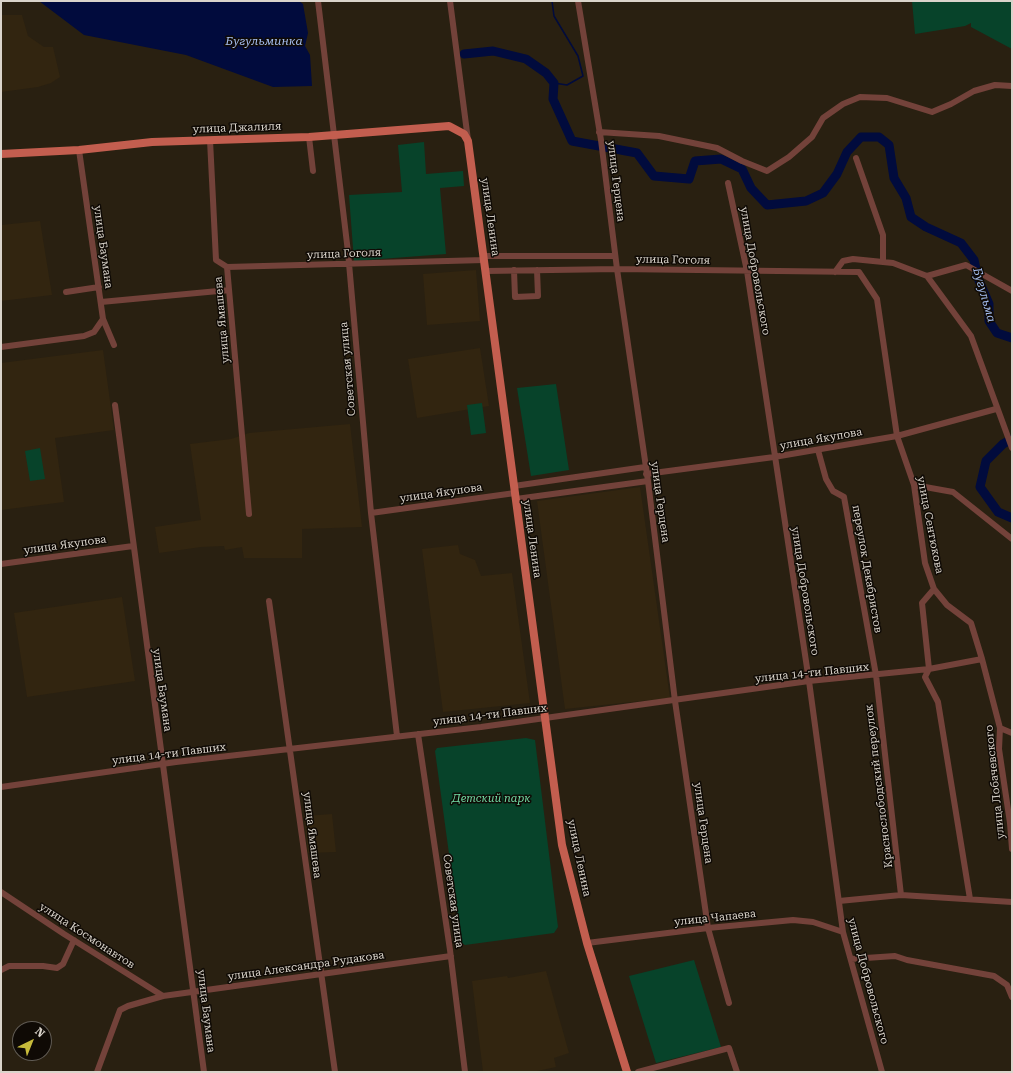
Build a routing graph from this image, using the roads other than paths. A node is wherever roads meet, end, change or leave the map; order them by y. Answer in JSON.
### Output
{"nodes":[{"id":1,"x":318,"y":1,"type":"edge"},
{"id":2,"x":450,"y":1,"type":"edge"},
{"id":3,"x":578,"y":1,"type":"edge"},
{"id":4,"x":1012,"y":86,"type":"edge"},
{"id":5,"x":599,"y":132,"type":"junction"},
{"id":6,"x":334,"y":135,"type":"junction"},
{"id":7,"x":309,"y":137,"type":"junction"},
{"id":8,"x":210,"y":140,"type":"junction"},
{"id":9,"x":468,"y":141,"type":"junction"},
{"id":10,"x":80,"y":150,"type":"junction"},
{"id":11,"x":1,"y":154,"type":"edge"},
{"id":12,"x":856,"y":158,"type":"dead end"},
{"id":13,"x":313,"y":171,"type":"dead end"},
{"id":14,"x":728,"y":183,"type":"dead end"},
{"id":15,"x":615,"y":256,"type":"junction"},
{"id":16,"x":484,"y":258,"type":"junction"},
{"id":17,"x":883,"y":262,"type":"junction"},
{"id":18,"x":350,"y":264,"type":"junction"},
{"id":19,"x":227,"y":267,"type":"junction"},
{"id":20,"x":617,"y":269,"type":"junction"},
{"id":21,"x":514,"y":270,"type":"junction"},
{"id":22,"x":537,"y":270,"type":"junction"},
{"id":23,"x":486,"y":271,"type":"junction"},
{"id":24,"x":746,"y":271,"type":"junction"},
{"id":25,"x":835,"y":272,"type":"junction"},
{"id":26,"x":859,"y":272,"type":"joint"},
{"id":27,"x":927,"y":276,"type":"junction"},
{"id":28,"x":99,"y":287,"type":"junction"},
{"id":29,"x":229,"y":290,"type":"junction"},
{"id":30,"x":1012,"y":291,"type":"edge"},
{"id":31,"x":66,"y":292,"type":"dead end"},
{"id":32,"x":101,"y":302,"type":"junction"},
{"id":33,"x":104,"y":319,"type":"junction"},
{"id":34,"x":114,"y":345,"type":"dead end"},
{"id":35,"x":1,"y":347,"type":"edge"},
{"id":36,"x":115,"y":405,"type":"dead end"},
{"id":37,"x":996,"y":409,"type":"junction"},
{"id":38,"x":897,"y":436,"type":"junction"},
{"id":39,"x":1012,"y":448,"type":"edge"},
{"id":40,"x":818,"y":450,"type":"junction"},
{"id":41,"x":774,"y":457,"type":"junction"},
{"id":42,"x":645,"y":467,"type":"junction"},
{"id":43,"x":646,"y":474,"type":"junction"},
{"id":44,"x":648,"y":481,"type":"junction"},
{"id":45,"x":914,"y":485,"type":"junction"},
{"id":46,"x":515,"y":492,"type":"junction"},
{"id":47,"x":371,"y":513,"type":"junction"},
{"id":48,"x":249,"y":514,"type":"dead end"},
{"id":49,"x":1012,"y":539,"type":"edge"},
{"id":50,"x":133,"y":546,"type":"junction"},
{"id":51,"x":1,"y":564,"type":"edge"},
{"id":52,"x":934,"y":589,"type":"junction"},
{"id":53,"x":269,"y":601,"type":"dead end"},
{"id":54,"x":982,"y":659,"type":"junction"},
{"id":55,"x":929,"y":669,"type":"junction"},
{"id":56,"x":876,"y":676,"type":"junction"},
{"id":57,"x":809,"y":681,"type":"junction"},
{"id":58,"x":675,"y":701,"type":"junction"},
{"id":59,"x":546,"y":718,"type":"junction"},
{"id":60,"x":1000,"y":728,"type":"junction"},
{"id":61,"x":1012,"y":733,"type":"edge"},
{"id":62,"x":418,"y":734,"type":"junction"},
{"id":63,"x":397,"y":736,"type":"junction"},
{"id":64,"x":291,"y":749,"type":"junction"},
{"id":65,"x":164,"y":764,"type":"junction"},
{"id":66,"x":1,"y":787,"type":"edge"},
{"id":67,"x":1012,"y":849,"type":"edge"},
{"id":68,"x":1,"y":892,"type":"edge"},
{"id":69,"x":901,"y":895,"type":"junction"},
{"id":70,"x":970,"y":899,"type":"junction"},
{"id":71,"x":839,"y":901,"type":"junction"},
{"id":72,"x":1012,"y":902,"type":"edge"},
{"id":73,"x":708,"y":928,"type":"junction"},
{"id":74,"x":843,"y":932,"type":"junction"},
{"id":75,"x":74,"y":940,"type":"junction"},
{"id":76,"x":587,"y":943,"type":"junction"},
{"id":77,"x":451,"y":956,"type":"junction"},
{"id":78,"x":852,"y":959,"type":"junction"},
{"id":79,"x":1,"y":970,"type":"edge"},
{"id":80,"x":320,"y":975,"type":"junction"},
{"id":81,"x":194,"y":992,"type":"junction"},
{"id":82,"x":163,"y":996,"type":"junction"},
{"id":83,"x":1012,"y":997,"type":"edge"},
{"id":84,"x":729,"y":1003,"type":"dead end"},
{"id":85,"x":97,"y":1072,"type":"edge"},
{"id":86,"x":204,"y":1072,"type":"edge"},
{"id":87,"x":335,"y":1072,"type":"edge"},
{"id":88,"x":466,"y":1072,"type":"edge"},
{"id":89,"x":627,"y":1072,"type":"edge"},
{"id":90,"x":638,"y":1072,"type":"edge"},
{"id":91,"x":737,"y":1072,"type":"edge"},
{"id":92,"x":882,"y":1072,"type":"edge"}],
"edges":[{"from":1,"to":6,"type":"street","name":"Советская улица"},
{"from":2,"to":9,"type":"street","name":"улица Ленина"},
{"from":3,"to":5,"type":"street","name":"улица Герцена"},
{"from":4,"to":5,"type":"street"},
{"from":5,"to":15,"type":"street","name":"улица Герцена"},
{"from":6,"to":7,"type":"main road","name":"улица Джалиля"},
{"from":6,"to":9,"type":"main road","name":"улица Джалиля"},
{"from":6,"to":18,"type":"street","name":"Советская улица"},
{"from":7,"to":8,"type":"main road","name":"улица Джалиля"},
{"from":7,"to":13,"type":"street"},
{"from":8,"to":10,"type":"main road","name":"улица Джалиля"},
{"from":8,"to":19,"type":"street","name":"улица Ямашева"},
{"from":9,"to":16,"type":"main road","name":"улица Ленина"},
{"from":10,"to":11,"type":"main road","name":"улица Джалиля"},
{"from":10,"to":28,"type":"street","name":"улица Баумана"},
{"from":12,"to":17,"type":"street"},
{"from":14,"to":24,"type":"street","name":"улица Добровольского"},
{"from":15,"to":16,"type":"street","name":"улица Гоголя"},
{"from":15,"to":20,"type":"street","name":"улица Герцена"},
{"from":16,"to":18,"type":"street","name":"улица Гоголя"},
{"from":16,"to":23,"type":"main road","name":"улица Ленина"},
{"from":17,"to":25,"type":"street"},
{"from":17,"to":27,"type":"street"},
{"from":18,"to":19,"type":"street","name":"улица Гоголя"},
{"from":18,"to":47,"type":"street","name":"Советская улица"},
{"from":19,"to":29,"type":"street","name":"улица Ямашева"},
{"from":20,"to":22,"type":"street","name":"улица Гоголя"},
{"from":20,"to":24,"type":"street","name":"улица Гоголя"},
{"from":20,"to":42,"type":"street","name":"улица Герцена"},
{"from":21,"to":22,"type":"street","name":"улица Гоголя"},
{"from":21,"to":22,"type":"street"},
{"from":21,"to":23,"type":"street","name":"улица Гоголя"},
{"from":23,"to":46,"type":"main road","name":"улица Ленина"},
{"from":24,"to":25,"type":"street","name":"улица Гоголя"},
{"from":24,"to":41,"type":"street","name":"улица Добровольского"},
{"from":25,"to":26,"type":"street","name":"улица Гоголя"},
{"from":26,"to":38,"type":"street","name":"улица Сентюкова"},
{"from":27,"to":30,"type":"street"},
{"from":27,"to":37,"type":"street"},
{"from":28,"to":31,"type":"street"},
{"from":28,"to":32,"type":"street","name":"улица Баумана"},
{"from":29,"to":32,"type":"street"},
{"from":29,"to":48,"type":"street","name":"улица Ямашева"},
{"from":32,"to":33,"type":"street","name":"улица Баумана"},
{"from":33,"to":34,"type":"street","name":"улица Баумана"},
{"from":33,"to":35,"type":"street"},
{"from":36,"to":50,"type":"street","name":"улица Баумана"},
{"from":37,"to":38,"type":"street","name":"улица Якупова"},
{"from":37,"to":39,"type":"street"},
{"from":38,"to":40,"type":"street","name":"улица Якупова"},
{"from":38,"to":45,"type":"street","name":"улица Сентюкова"},
{"from":40,"to":41,"type":"street","name":"улица Якупова"},
{"from":40,"to":56,"type":"street","name":"переулок Декабристов"},
{"from":41,"to":43,"type":"street","name":"улица Якупова"},
{"from":41,"to":57,"type":"street","name":"улица Добровольского"},
{"from":42,"to":43,"type":"street","name":"улица Герцена"},
{"from":42,"to":46,"type":"street"},
{"from":43,"to":44,"type":"street","name":"улица Герцена"},
{"from":44,"to":46,"type":"street"},
{"from":44,"to":58,"type":"street","name":"улица Герцена"},
{"from":45,"to":49,"type":"street"},
{"from":45,"to":52,"type":"street","name":"улица Сентюкова"},
{"from":46,"to":47,"type":"street","name":"улица Якупова"},
{"from":46,"to":59,"type":"main road","name":"улица Ленина"},
{"from":47,"to":63,"type":"street","name":"Советская улица"},
{"from":50,"to":51,"type":"street","name":"улица Якупова"},
{"from":50,"to":65,"type":"street","name":"улица Баумана"},
{"from":52,"to":54,"type":"street","name":"улица Лобачевского"},
{"from":52,"to":55,"type":"street","name":"улица Сентюкова"},
{"from":53,"to":64,"type":"street","name":"улица Ямашева"},
{"from":54,"to":55,"type":"street","name":"улица 14-ти Павших"},
{"from":54,"to":60,"type":"street","name":"улица Лобачевского"},
{"from":55,"to":56,"type":"street","name":"улица 14-ти Павших"},
{"from":55,"to":70,"type":"street","name":"улица Сентюкова"},
{"from":56,"to":57,"type":"street","name":"улица 14-ти Павших"},
{"from":56,"to":69,"type":"street","name":"Краснослободский переулок"},
{"from":57,"to":58,"type":"street","name":"улица 14-ти Павших"},
{"from":57,"to":71,"type":"street","name":"улица Добровольского"},
{"from":58,"to":59,"type":"street","name":"улица 14-ти Павших"},
{"from":58,"to":73,"type":"street","name":"улица Герцена"},
{"from":59,"to":62,"type":"street","name":"улица 14-ти Павших"},
{"from":59,"to":76,"type":"main road","name":"улица Ленина"},
{"from":60,"to":61,"type":"street"},
{"from":60,"to":67,"type":"street","name":"улица Лобачевского"},
{"from":62,"to":63,"type":"street","name":"улица 14-ти Павших"},
{"from":62,"to":77,"type":"street","name":"Советская улица"},
{"from":63,"to":64,"type":"street","name":"улица 14-ти Павших"},
{"from":64,"to":65,"type":"street","name":"улица 14-ти Павших"},
{"from":64,"to":80,"type":"street","name":"улица Ямашева"},
{"from":65,"to":66,"type":"street","name":"улица 14-ти Павших"},
{"from":65,"to":81,"type":"street","name":"улица Баумана"},
{"from":68,"to":75,"type":"street","name":"улица Космонавтов"},
{"from":69,"to":70,"type":"street"},
{"from":69,"to":71,"type":"street"},
{"from":70,"to":72,"type":"street"},
{"from":71,"to":74,"type":"street","name":"улица Добровольского"},
{"from":73,"to":74,"type":"street","name":"улица Чапаева"},
{"from":73,"to":76,"type":"street","name":"улица Чапаева"},
{"from":73,"to":84,"type":"street","name":"улица Герцена"},
{"from":74,"to":78,"type":"street","name":"улица Добровольского"},
{"from":75,"to":79,"type":"street"},
{"from":75,"to":82,"type":"street","name":"улица Космонавтов"},
{"from":76,"to":89,"type":"main road","name":"улица Ленина"},
{"from":77,"to":80,"type":"street","name":"улица Александра Рудакова"},
{"from":77,"to":88,"type":"street","name":"Советская улица"},
{"from":78,"to":83,"type":"street"},
{"from":78,"to":92,"type":"street","name":"улица Добровольского"},
{"from":80,"to":81,"type":"street","name":"улица Александра Рудакова"},
{"from":80,"to":87,"type":"street","name":"улица Ямашева"},
{"from":81,"to":82,"type":"street","name":"улица Александра Рудакова"},
{"from":81,"to":86,"type":"street","name":"улица Баумана"},
{"from":82,"to":85,"type":"street","name":"улица Александра Рудакова"},
{"from":90,"to":91,"type":"street"}]}
